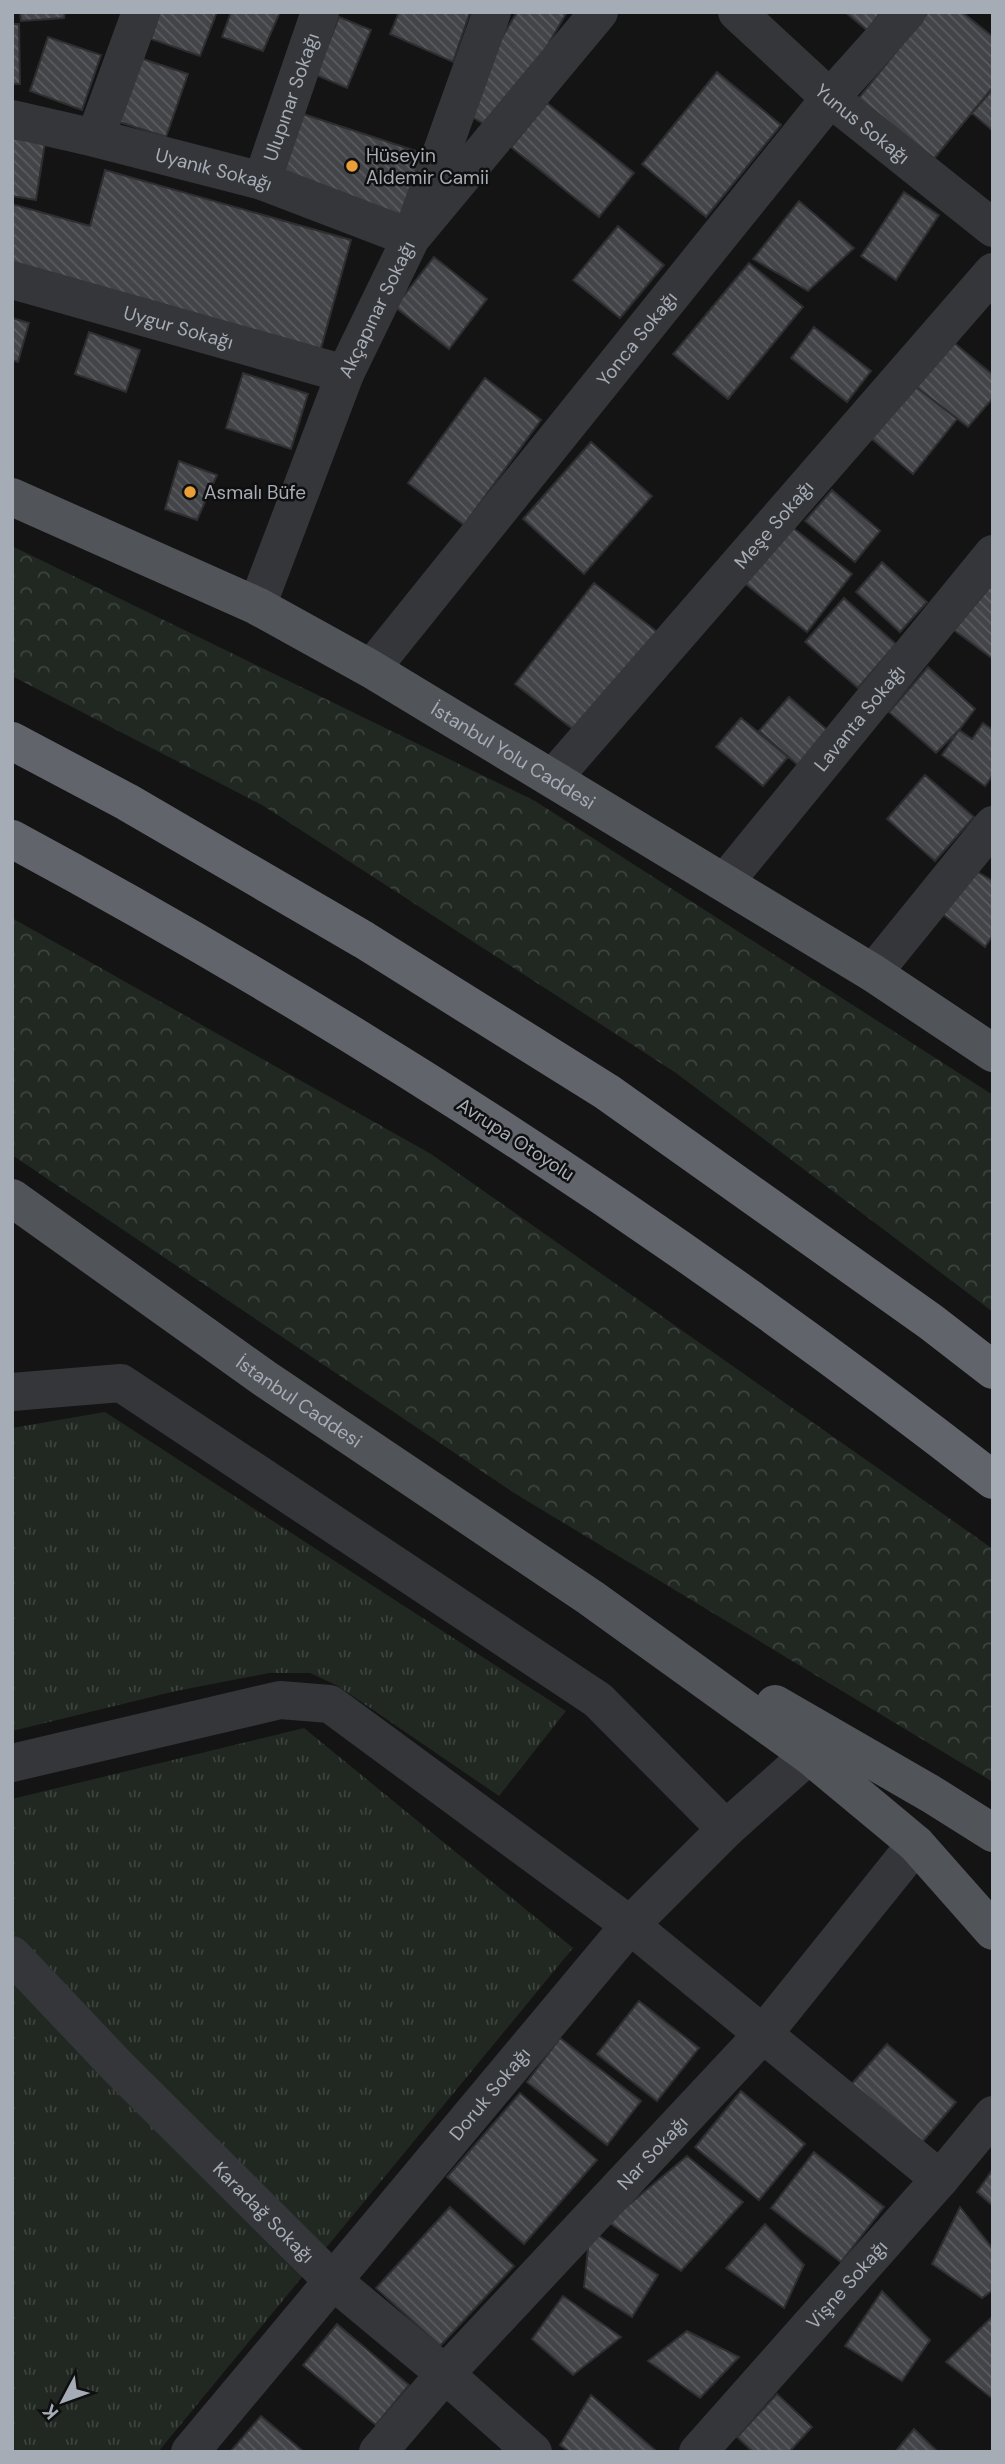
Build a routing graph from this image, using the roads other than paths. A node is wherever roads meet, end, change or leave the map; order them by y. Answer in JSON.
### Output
{"nodes":[{"id":1,"x":141,"y":12,"type":"edge"},
{"id":2,"x":320,"y":12,"type":"edge"},
{"id":3,"x":492,"y":12,"type":"edge"},
{"id":4,"x":599,"y":12,"type":"edge"},
{"id":5,"x":737,"y":12,"type":"edge"},
{"id":6,"x":907,"y":12,"type":"edge"},
{"id":7,"x":830,"y":98,"type":"junction"},
{"id":8,"x":12,"y":119,"type":"edge"},
{"id":9,"x":95,"y":138,"type":"junction"},
{"id":10,"x":262,"y":181,"type":"junction"},
{"id":11,"x":993,"y":228,"type":"edge"},
{"id":12,"x":411,"y":238,"type":"junction"},
{"id":13,"x":993,"y":272,"type":"edge"},
{"id":14,"x":12,"y":280,"type":"edge"},
{"id":15,"x":345,"y":374,"type":"junction"},
{"id":16,"x":12,"y":497,"type":"edge"},
{"id":17,"x":993,"y":554,"type":"edge"},
{"id":18,"x":257,"y":606,"type":"junction"},
{"id":19,"x":371,"y":669,"type":"junction"},
{"id":20,"x":12,"y":741,"type":"edge"},
{"id":21,"x":553,"y":778,"type":"junction"},
{"id":22,"x":993,"y":825,"type":"edge"},
{"id":23,"x":12,"y":839,"type":"edge"},
{"id":24,"x":725,"y":882,"type":"junction"},
{"id":25,"x":873,"y":972,"type":"junction"},
{"id":26,"x":993,"y":1053,"type":"edge"},
{"id":27,"x":12,"y":1198,"type":"edge"},
{"id":28,"x":993,"y":1370,"type":"edge"},
{"id":29,"x":12,"y":1392,"type":"edge"},
{"id":30,"x":993,"y":1480,"type":"edge"},
{"id":31,"x":591,"y":1598,"type":"junction"},
{"id":32,"x":809,"y":1755,"type":"junction"},
{"id":33,"x":12,"y":1763,"type":"edge"},
{"id":34,"x":726,"y":1829,"type":"junction"},
{"id":35,"x":993,"y":1833,"type":"edge"},
{"id":36,"x":916,"y":1844,"type":"junction"},
{"id":37,"x":631,"y":1925,"type":"junction"},
{"id":38,"x":993,"y":1931,"type":"edge"},
{"id":39,"x":12,"y":1955,"type":"edge"},
{"id":40,"x":764,"y":2032,"type":"junction"},
{"id":41,"x":993,"y":2115,"type":"edge"},
{"id":42,"x":940,"y":2179,"type":"junction"},
{"id":43,"x":332,"y":2280,"type":"junction"},
{"id":44,"x":444,"y":2374,"type":"junction"},
{"id":45,"x":190,"y":2452,"type":"edge"},
{"id":46,"x":378,"y":2452,"type":"edge"},
{"id":47,"x":533,"y":2452,"type":"edge"},
{"id":48,"x":698,"y":2452,"type":"edge"}],
"edges":[{"from":1,"to":9,"type":"street"},
{"from":2,"to":10,"type":"street","name":"Ulupınar Sokağı"},
{"from":3,"to":12,"type":"street","name":"Akçapınar Sokağı"},
{"from":4,"to":12,"type":"street"},
{"from":5,"to":7,"type":"street","name":"Yunus Sokağı"},
{"from":6,"to":7,"type":"street","name":"Yonca Sokağı"},
{"from":7,"to":11,"type":"street","name":"Yunus Sokağı"},
{"from":7,"to":19,"type":"street","name":"Yonca Sokağı"},
{"from":8,"to":9,"type":"street","name":"Uyanık Sokağı"},
{"from":9,"to":10,"type":"street","name":"Uyanık Sokağı"},
{"from":10,"to":12,"type":"street","name":"Uyanık Sokağı"},
{"from":12,"to":15,"type":"street","name":"Akçapınar Sokağı"},
{"from":13,"to":21,"type":"street","name":"Meşe Sokağı"},
{"from":14,"to":15,"type":"street","name":"Uygur Sokağı"},
{"from":15,"to":18,"type":"street","name":"Akçapınar Sokağı"},
{"from":16,"to":18,"type":"main road","name":"İstanbul Yolu Caddesi"},
{"from":17,"to":24,"type":"street","name":"Lavanta Sokağı"},
{"from":18,"to":19,"type":"main road","name":"İstanbul Yolu Caddesi"},
{"from":19,"to":21,"type":"main road","name":"İstanbul Yolu Caddesi"},
{"from":20,"to":28,"type":"highway"},
{"from":21,"to":24,"type":"main road","name":"İstanbul Yolu Caddesi"},
{"from":22,"to":25,"type":"street"},
{"from":23,"to":30,"type":"highway","name":"Avrupa Otoyolu"},
{"from":24,"to":25,"type":"main road","name":"İstanbul Yolu Caddesi"},
{"from":25,"to":26,"type":"main road","name":"İstanbul Yolu Caddesi"},
{"from":27,"to":31,"type":"main road","name":"İstanbul Caddesi"},
{"from":29,"to":34,"type":"street"},
{"from":31,"to":32,"type":"main road"},
{"from":31,"to":35,"type":"main road"},
{"from":32,"to":34,"type":"street","name":"Doruk Sokağı"},
{"from":32,"to":36,"type":"main road"},
{"from":33,"to":37,"type":"street"},
{"from":34,"to":37,"type":"street","name":"Doruk Sokağı"},
{"from":36,"to":38,"type":"main road"},
{"from":36,"to":40,"type":"street","name":"Nar Sokağı"},
{"from":37,"to":40,"type":"street"},
{"from":37,"to":43,"type":"street","name":"Doruk Sokağı"},
{"from":39,"to":43,"type":"street","name":"Karadağ Sokağı"},
{"from":40,"to":42,"type":"street"},
{"from":40,"to":44,"type":"street","name":"Nar Sokağı"},
{"from":41,"to":42,"type":"street","name":"Vişne Sokağı"},
{"from":42,"to":48,"type":"street","name":"Vişne Sokağı"},
{"from":43,"to":44,"type":"street","name":"Karadağ Sokağı"},
{"from":43,"to":45,"type":"street","name":"Doruk Sokağı"},
{"from":44,"to":46,"type":"street","name":"Nar Sokağı"},
{"from":44,"to":47,"type":"street","name":"Karadağ Sokağı"}]}
